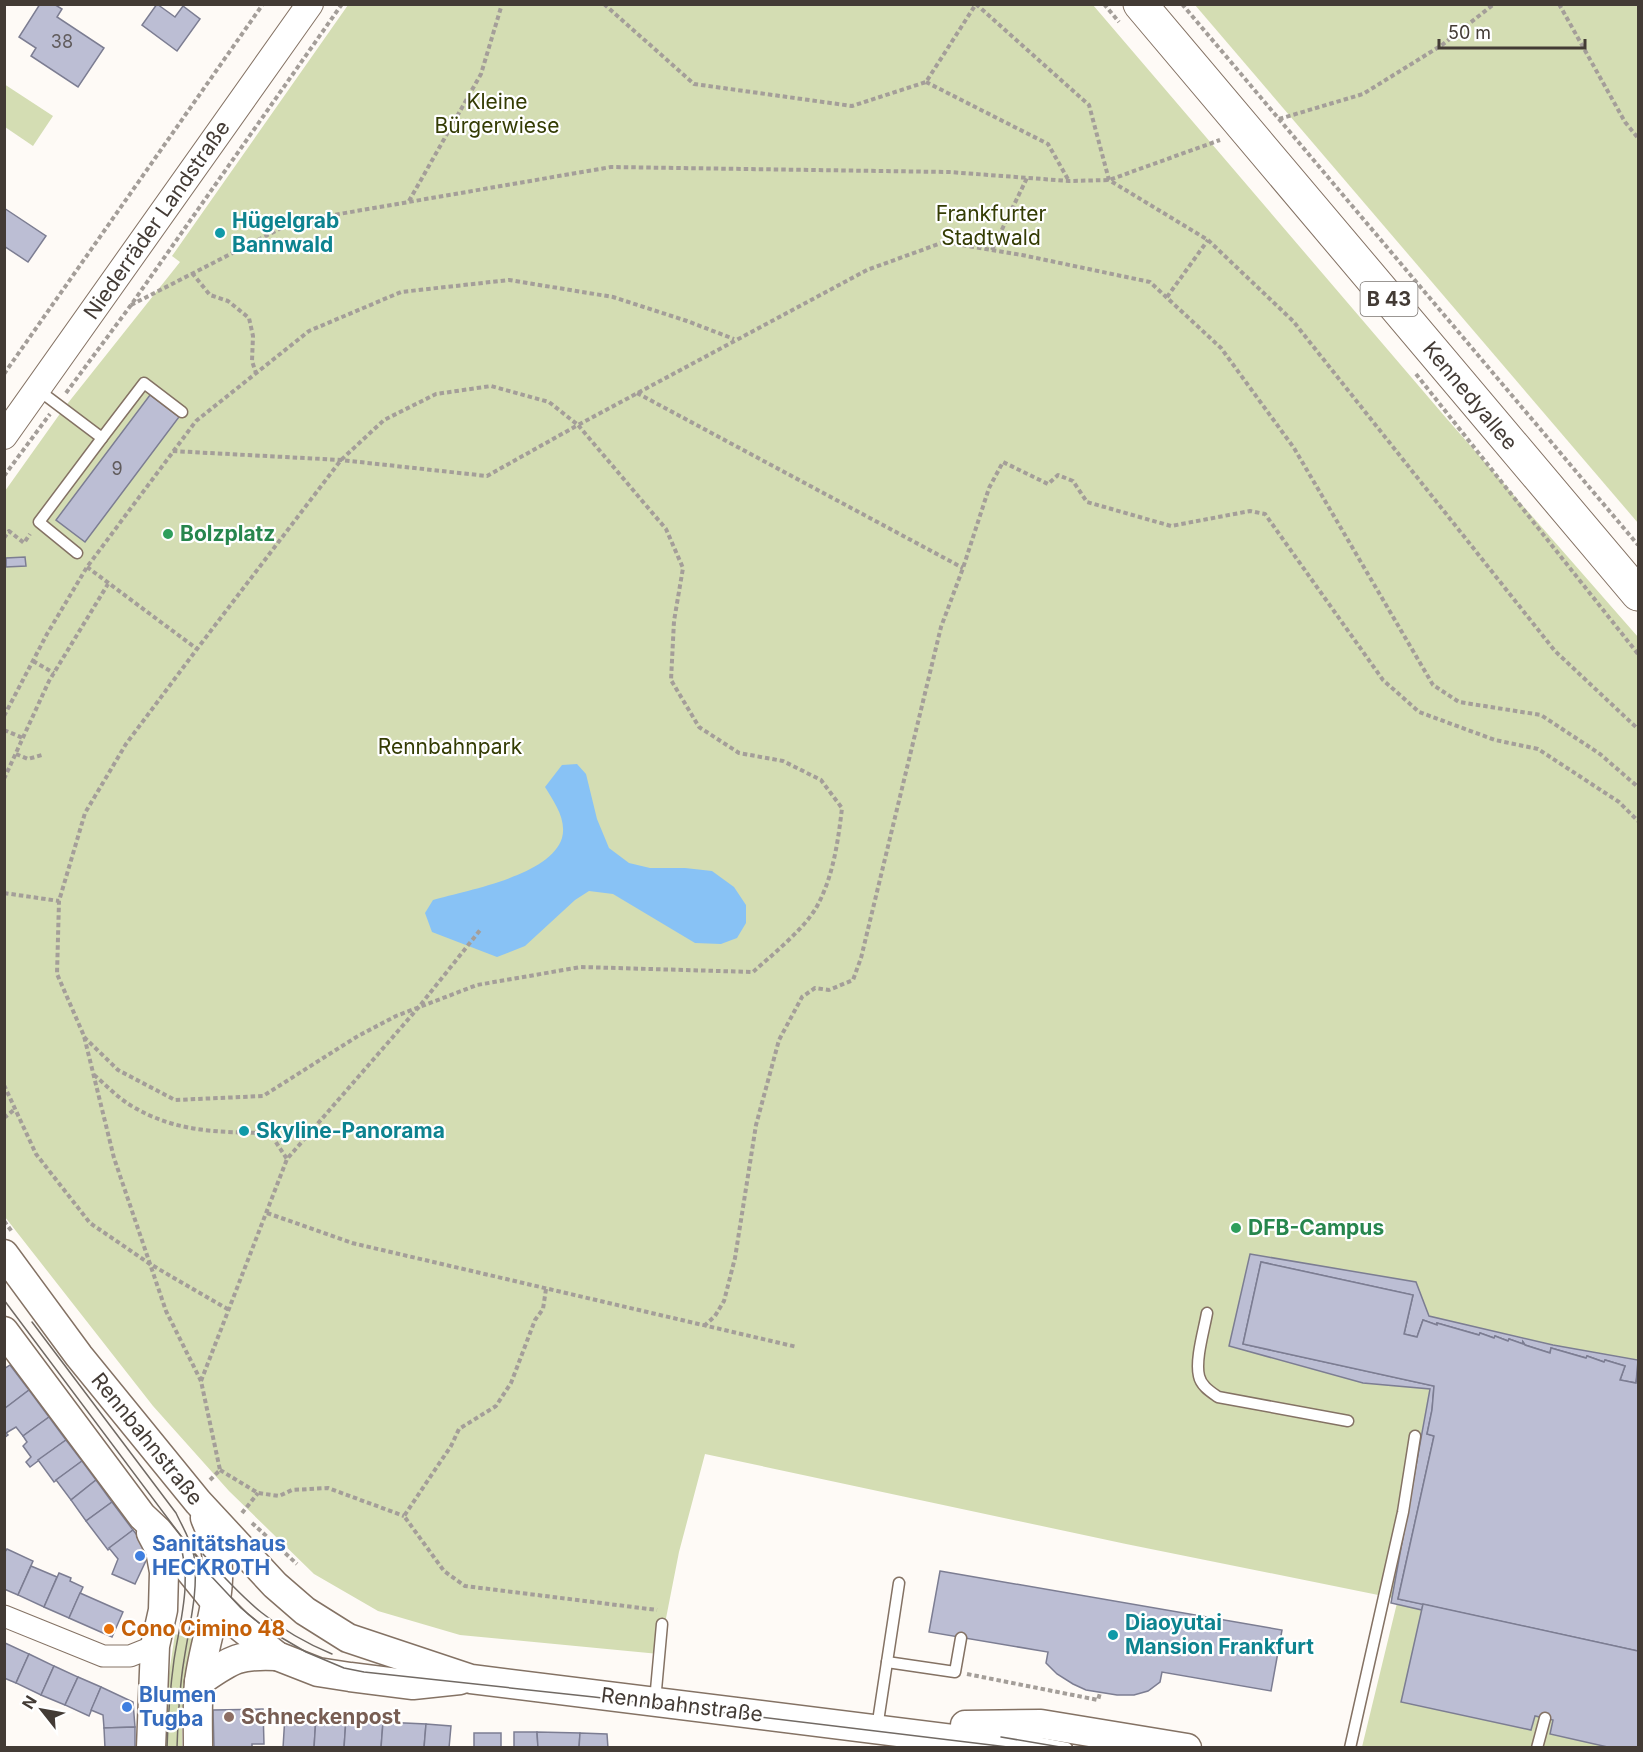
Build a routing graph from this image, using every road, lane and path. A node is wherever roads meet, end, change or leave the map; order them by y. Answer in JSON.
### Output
{"nodes":[{"id":1,"x":263,"y":4,"type":"edge"},
{"id":2,"x":310,"y":4,"type":"edge"},
{"id":3,"x":342,"y":4,"type":"edge"},
{"id":4,"x":502,"y":4,"type":"edge"},
{"id":5,"x":604,"y":4,"type":"edge"},
{"id":6,"x":976,"y":4,"type":"edge"},
{"id":7,"x":1104,"y":4,"type":"edge"},
{"id":8,"x":1182,"y":4,"type":"edge"},
{"id":9,"x":1494,"y":4,"type":"edge"},
{"id":10,"x":1559,"y":4,"type":"edge"},
{"id":11,"x":1130,"y":14,"type":"edge"},
{"id":12,"x":926,"y":82,"type":"junction"},
{"id":13,"x":1279,"y":118,"type":"junction"},
{"id":14,"x":1212,"y":131,"type":"dead end"},
{"id":15,"x":1638,"y":138,"type":"edge"},
{"id":16,"x":1220,"y":140,"type":"junction"},
{"id":17,"x":1228,"y":149,"type":"dead end"},
{"id":18,"x":1027,"y":178,"type":"junction"},
{"id":19,"x":1109,"y":180,"type":"junction"},
{"id":20,"x":1069,"y":181,"type":"junction"},
{"id":21,"x":409,"y":202,"type":"junction"},
{"id":22,"x":1208,"y":240,"type":"junction"},
{"id":23,"x":992,"y":250,"type":"junction"},
{"id":24,"x":192,"y":273,"type":"junction"},
{"id":25,"x":1167,"y":297,"type":"junction"},
{"id":26,"x":131,"y":305,"type":"junction"},
{"id":27,"x":735,"y":339,"type":"junction"},
{"id":28,"x":1409,"y":365,"type":"dead end"},
{"id":29,"x":256,"y":373,"type":"junction"},
{"id":30,"x":4,"y":374,"type":"edge"},
{"id":31,"x":37,"y":389,"type":"junction"},
{"id":32,"x":638,"y":393,"type":"junction"},
{"id":33,"x":57,"y":404,"type":"junction"},
{"id":34,"x":182,"y":412,"type":"dead end"},
{"id":35,"x":578,"y":425,"type":"junction"},
{"id":36,"x":4,"y":436,"type":"edge"},
{"id":37,"x":102,"y":438,"type":"junction"},
{"id":38,"x":172,"y":451,"type":"junction"},
{"id":39,"x":341,"y":460,"type":"junction"},
{"id":40,"x":4,"y":476,"type":"edge"},
{"id":41,"x":39,"y":522,"type":"junction"},
{"id":42,"x":4,"y":538,"type":"edge"},
{"id":43,"x":1638,"y":545,"type":"edge"},
{"id":44,"x":77,"y":553,"type":"dead end"},
{"id":45,"x":87,"y":567,"type":"junction"},
{"id":46,"x":963,"y":568,"type":"junction"},
{"id":47,"x":108,"y":584,"type":"junction"},
{"id":48,"x":1638,"y":594,"type":"edge"},
{"id":49,"x":197,"y":649,"type":"junction"},
{"id":50,"x":1638,"y":654,"type":"edge"},
{"id":51,"x":33,"y":661,"type":"junction"},
{"id":52,"x":54,"y":673,"type":"junction"},
{"id":53,"x":4,"y":716,"type":"edge"},
{"id":54,"x":1638,"y":729,"type":"edge"},
{"id":55,"x":4,"y":730,"type":"edge"},
{"id":56,"x":22,"y":738,"type":"junction"},
{"id":57,"x":16,"y":754,"type":"junction"},
{"id":58,"x":42,"y":755,"type":"dead end"},
{"id":59,"x":4,"y":779,"type":"edge"},
{"id":60,"x":1638,"y":787,"type":"edge"},
{"id":61,"x":1638,"y":821,"type":"edge"},
{"id":62,"x":4,"y":893,"type":"edge"},
{"id":63,"x":59,"y":901,"type":"junction"},
{"id":64,"x":482,"y":929,"type":"dead end"},
{"id":65,"x":418,"y":1008,"type":"junction"},
{"id":66,"x":84,"y":1036,"type":"junction"},
{"id":67,"x":93,"y":1074,"type":"junction"},
{"id":68,"x":4,"y":1084,"type":"edge"},
{"id":69,"x":15,"y":1109,"type":"junction"},
{"id":70,"x":4,"y":1118,"type":"edge"},
{"id":71,"x":287,"y":1159,"type":"junction"},
{"id":72,"x":267,"y":1213,"type":"junction"},
{"id":73,"x":7,"y":1237,"type":"edge"},
{"id":74,"x":150,"y":1264,"type":"junction"},
{"id":75,"x":546,"y":1289,"type":"junction"},
{"id":76,"x":228,"y":1310,"type":"junction"},
{"id":77,"x":1207,"y":1313,"type":"dead end"},
{"id":78,"x":704,"y":1326,"type":"junction"},
{"id":79,"x":4,"y":1331,"type":"edge"},
{"id":80,"x":797,"y":1347,"type":"dead end"},
{"id":81,"x":201,"y":1381,"type":"junction"},
{"id":82,"x":1348,"y":1421,"type":"dead end"},
{"id":83,"x":1415,"y":1436,"type":"dead end"},
{"id":84,"x":220,"y":1470,"type":"junction"},
{"id":85,"x":208,"y":1490,"type":"junction"},
{"id":86,"x":258,"y":1493,"type":"junction"},
{"id":87,"x":236,"y":1507,"type":"dead end"},
{"id":88,"x":242,"y":1513,"type":"junction"},
{"id":89,"x":142,"y":1515,"type":"junction"},
{"id":90,"x":404,"y":1516,"type":"junction"},
{"id":91,"x":297,"y":1564,"type":"dead end"},
{"id":92,"x":219,"y":1565,"type":"junction"},
{"id":93,"x":192,"y":1574,"type":"junction"},
{"id":94,"x":270,"y":1581,"type":"junction"},
{"id":95,"x":899,"y":1583,"type":"dead end"},
{"id":96,"x":216,"y":1603,"type":"junction"},
{"id":97,"x":163,"y":1610,"type":"junction"},
{"id":98,"x":657,"y":1610,"type":"dead end"},
{"id":99,"x":4,"y":1616,"type":"edge"},
{"id":100,"x":662,"y":1624,"type":"dead end"},
{"id":101,"x":961,"y":1638,"type":"dead end"},
{"id":102,"x":155,"y":1646,"type":"junction"},
{"id":103,"x":277,"y":1656,"type":"junction"},
{"id":104,"x":887,"y":1662,"type":"junction"},
{"id":105,"x":955,"y":1672,"type":"junction"},
{"id":106,"x":471,"y":1679,"type":"junction"},
{"id":107,"x":199,"y":1682,"type":"junction"},
{"id":108,"x":1100,"y":1693,"type":"dead end"},
{"id":109,"x":655,"y":1702,"type":"junction"},
{"id":110,"x":1545,"y":1718,"type":"dead end"},
{"id":111,"x":998,"y":1725,"type":"junction"},
{"id":112,"x":885,"y":1729,"type":"junction"},
{"id":113,"x":151,"y":1748,"type":"edge"},
{"id":114,"x":198,"y":1748,"type":"edge"},
{"id":115,"x":1026,"y":1748,"type":"edge"},
{"id":116,"x":1067,"y":1748,"type":"edge"},
{"id":117,"x":1187,"y":1748,"type":"edge"},
{"id":118,"x":1350,"y":1748,"type":"edge"},
{"id":119,"x":1537,"y":1748,"type":"edge"}],
"edges":[{"from":1,"to":30,"type":"path"},
{"from":2,"to":31,"type":"street","name":"Niederräder Landstraße"},
{"from":3,"to":26,"type":"path"},
{"from":4,"to":21,"type":"path"},
{"from":5,"to":12,"type":"path"},
{"from":6,"to":12,"type":"path"},
{"from":6,"to":19,"type":"path"},
{"from":7,"to":11,"type":"path"},
{"from":8,"to":13,"type":"path"},
{"from":9,"to":13,"type":"path"},
{"from":10,"to":15,"type":"path"},
{"from":11,"to":48,"type":"main road","name":"Kennedyallee","number":"B 43"},
{"from":12,"to":20,"type":"path"},
{"from":13,"to":43,"type":"path"},
{"from":14,"to":16,"type":"path"},
{"from":16,"to":17,"type":"path"},
{"from":16,"to":19,"type":"path"},
{"from":18,"to":20,"type":"path"},
{"from":18,"to":21,"type":"path"},
{"from":18,"to":23,"type":"path"},
{"from":19,"to":20,"type":"path"},
{"from":19,"to":22,"type":"path"},
{"from":21,"to":24,"type":"path"},
{"from":22,"to":25,"type":"path"},
{"from":22,"to":54,"type":"path"},
{"from":23,"to":25,"type":"path"},
{"from":23,"to":27,"type":"path"},
{"from":24,"to":26,"type":"path"},
{"from":24,"to":29,"type":"path"},
{"from":25,"to":60,"type":"path"},
{"from":26,"to":33,"type":"path"},
{"from":27,"to":29,"type":"path"},
{"from":27,"to":32,"type":"path"},
{"from":28,"to":50,"type":"path"},
{"from":29,"to":38,"type":"path"},
{"from":31,"to":33,"type":"lane"},
{"from":31,"to":36,"type":"street","name":"Niederräder Landstraße"},
{"from":32,"to":35,"type":"path"},
{"from":32,"to":46,"type":"path"},
{"from":33,"to":37,"type":"lane"},
{"from":33,"to":40,"type":"path"},
{"from":34,"to":37,"type":"lane"},
{"from":35,"to":39,"type":"path"},
{"from":35,"to":39,"type":"path"},
{"from":35,"to":65,"type":"path"},
{"from":37,"to":41,"type":"lane"},
{"from":38,"to":39,"type":"path"},
{"from":38,"to":45,"type":"path"},
{"from":39,"to":49,"type":"path"},
{"from":41,"to":42,"type":"path"},
{"from":41,"to":44,"type":"lane"},
{"from":45,"to":47,"type":"path"},
{"from":45,"to":51,"type":"path"},
{"from":46,"to":61,"type":"path"},
{"from":46,"to":78,"type":"path"},
{"from":47,"to":49,"type":"path"},
{"from":47,"to":52,"type":"path"},
{"from":49,"to":63,"type":"path"},
{"from":51,"to":52,"type":"path"},
{"from":51,"to":53,"type":"path"},
{"from":52,"to":56,"type":"path"},
{"from":55,"to":56,"type":"path"},
{"from":56,"to":57,"type":"path"},
{"from":57,"to":58,"type":"path"},
{"from":57,"to":59,"type":"path"},
{"from":62,"to":63,"type":"path"},
{"from":63,"to":66,"type":"path"},
{"from":64,"to":65,"type":"path"},
{"from":65,"to":66,"type":"path"},
{"from":65,"to":71,"type":"path"},
{"from":66,"to":67,"type":"path"},
{"from":67,"to":71,"type":"path"},
{"from":67,"to":74,"type":"path"},
{"from":68,"to":69,"type":"path"},
{"from":69,"to":70,"type":"path"},
{"from":69,"to":74,"type":"path"},
{"from":71,"to":72,"type":"path"},
{"from":72,"to":75,"type":"path"},
{"from":72,"to":76,"type":"path"},
{"from":73,"to":85,"type":"main road","name":"Rennbahnstraße"},
{"from":74,"to":76,"type":"path"},
{"from":74,"to":81,"type":"path"},
{"from":75,"to":78,"type":"path"},
{"from":75,"to":90,"type":"path"},
{"from":76,"to":81,"type":"path"},
{"from":77,"to":82,"type":"lane"},
{"from":78,"to":80,"type":"path"},
{"from":79,"to":89,"type":"main road","name":"Rennbahnstraße"},
{"from":81,"to":84,"type":"path"},
{"from":83,"to":118,"type":"lane"},
{"from":84,"to":85,"type":"path"},
{"from":84,"to":86,"type":"path"},
{"from":85,"to":92,"type":"main road"},
{"from":85,"to":94,"type":"main road","name":"Rennbahnstraße"},
{"from":86,"to":88,"type":"path"},
{"from":86,"to":90,"type":"path"},
{"from":87,"to":88,"type":"path","name":"Rennbahnstraße"},
{"from":88,"to":91,"type":"path","name":"Rennbahnstraße"},
{"from":89,"to":93,"type":"main road","name":"Rennbahnstraße"},
{"from":89,"to":97,"type":"main road"},
{"from":90,"to":98,"type":"path"},
{"from":92,"to":93,"type":"main road"},
{"from":92,"to":94,"type":"main road"},
{"from":92,"to":96,"type":"main road"},
{"from":93,"to":96,"type":"main road","name":"Rennbahnstraße"},
{"from":93,"to":97,"type":"main road"},
{"from":94,"to":106,"type":"main road","name":"Rennbahnstraße"},
{"from":95,"to":104,"type":"lane"},
{"from":96,"to":103,"type":"main road","name":"Rennbahnstraße"},
{"from":96,"to":107,"type":"main road"},
{"from":97,"to":102,"type":"main road"},
{"from":99,"to":102,"type":"street"},
{"from":100,"to":109,"type":"lane"},
{"from":101,"to":105,"type":"lane"},
{"from":102,"to":113,"type":"main road"},
{"from":103,"to":106,"type":"main road","name":"Rennbahnstraße"},
{"from":103,"to":107,"type":"main road"},
{"from":104,"to":105,"type":"lane"},
{"from":104,"to":112,"type":"lane"},
{"from":105,"to":108,"type":"path"},
{"from":106,"to":109,"type":"main road","name":"Rennbahnstraße"},
{"from":107,"to":114,"type":"main road"},
{"from":109,"to":112,"type":"main road","name":"Rennbahnstraße"},
{"from":110,"to":119,"type":"lane"},
{"from":111,"to":112,"type":"main road","name":"Rennbahnstraße"},
{"from":111,"to":116,"type":"lane"},
{"from":111,"to":117,"type":"main road","name":"Rennbahnstraße"},
{"from":112,"to":115,"type":"main road","name":"Rennbahnstraße"}]}
